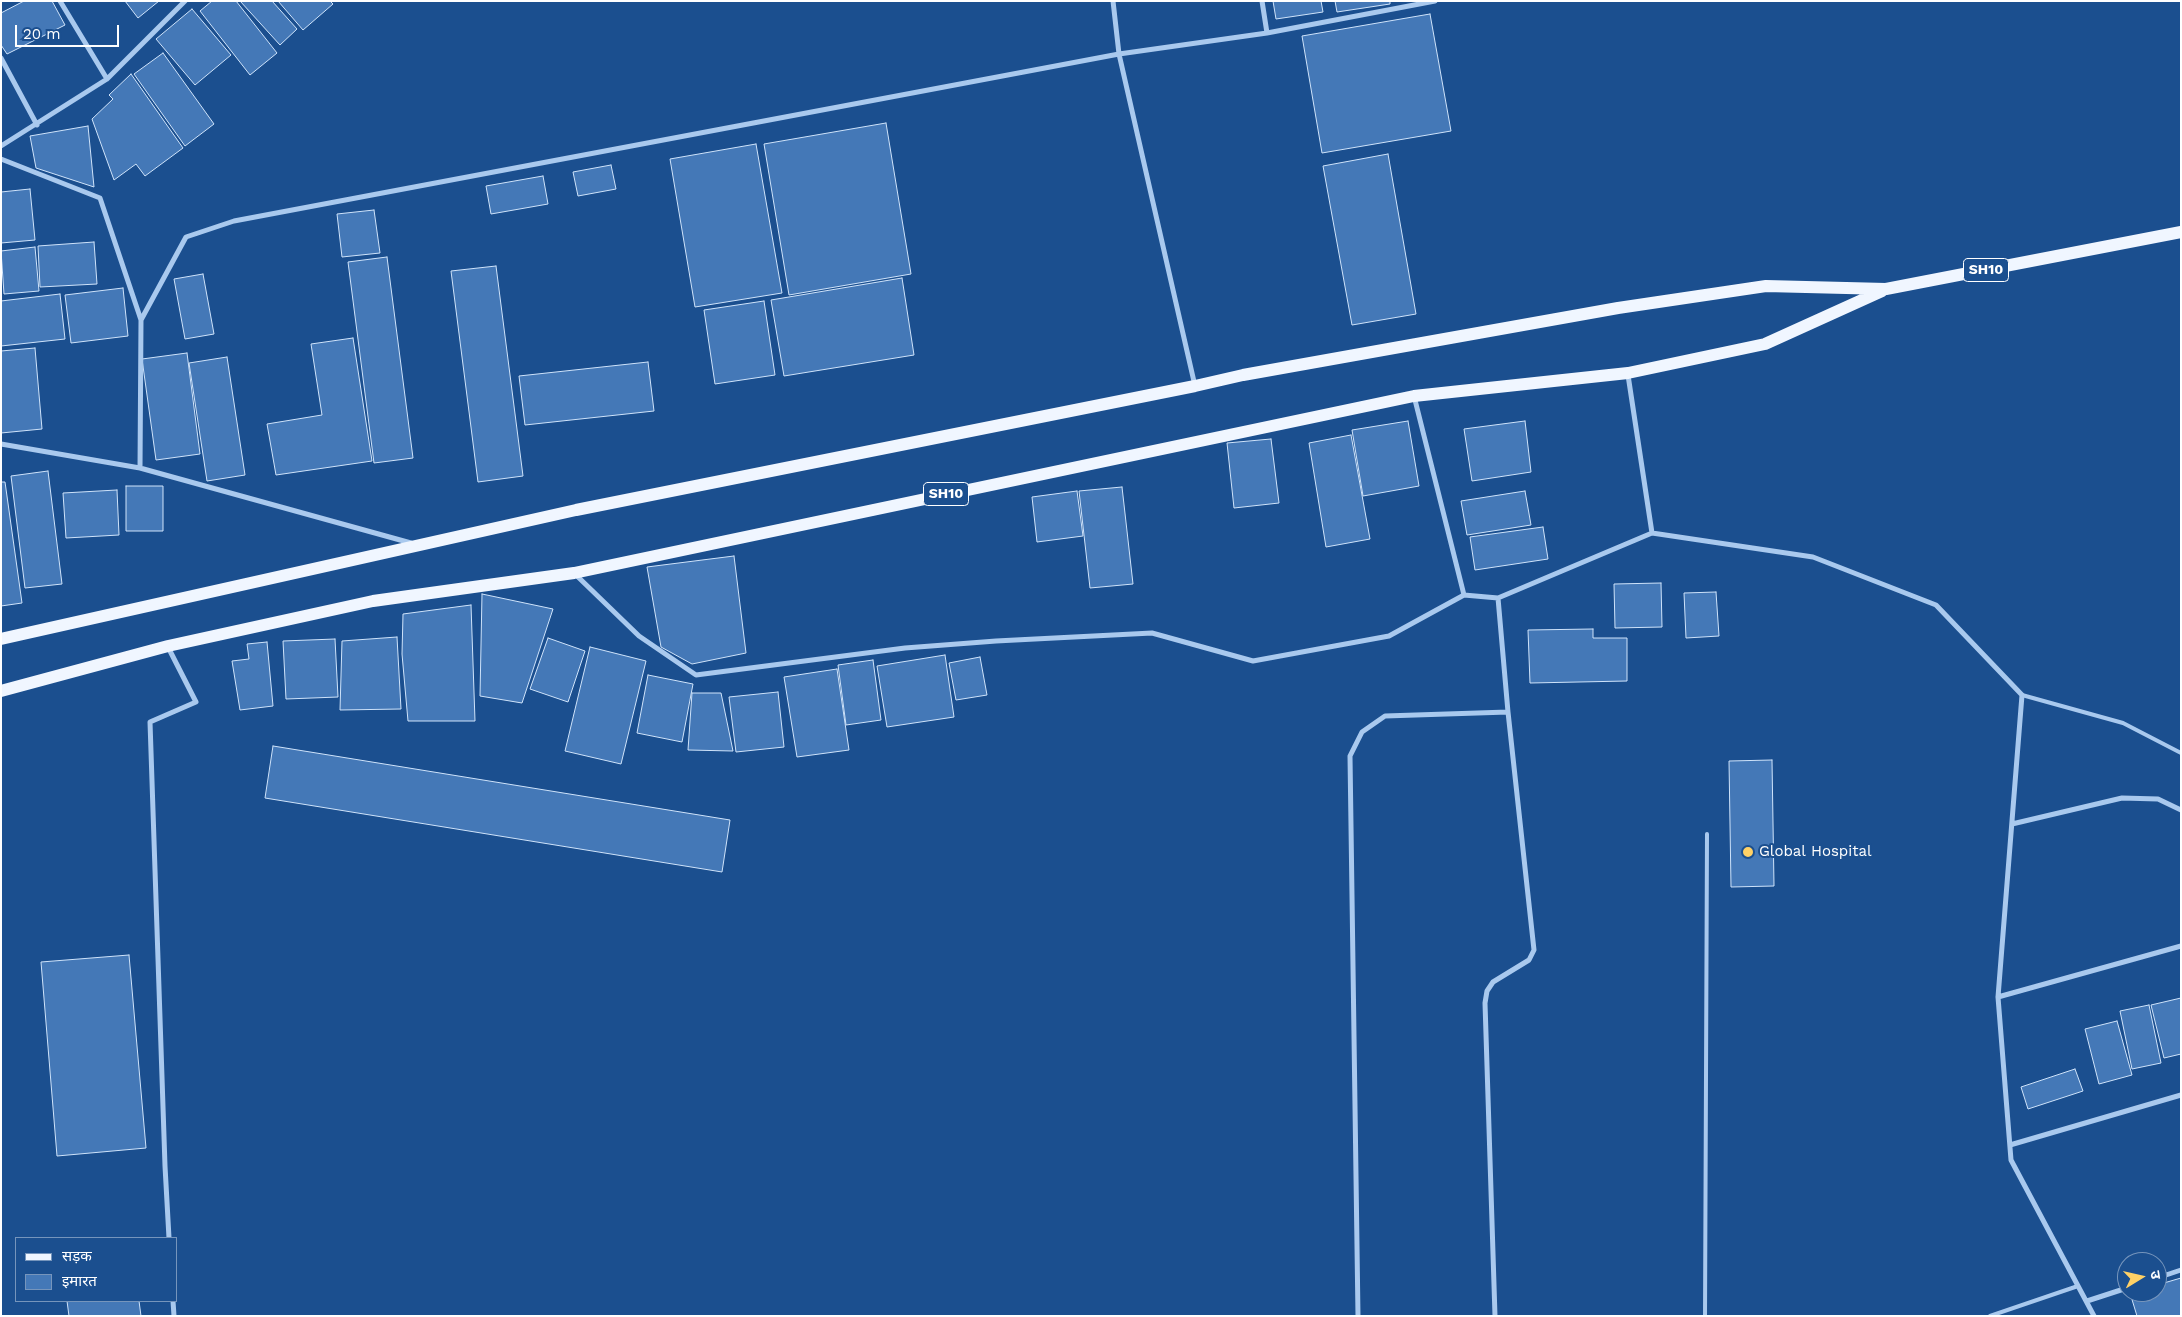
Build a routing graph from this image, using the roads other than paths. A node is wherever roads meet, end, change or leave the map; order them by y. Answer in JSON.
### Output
{"nodes":[{"id":1,"x":60,"y":1,"type":"edge"},
{"id":2,"x":185,"y":1,"type":"edge"},
{"id":3,"x":1113,"y":1,"type":"edge"},
{"id":4,"x":1262,"y":1,"type":"edge"},
{"id":5,"x":1435,"y":1,"type":"edge"},
{"id":6,"x":1267,"y":33,"type":"junction"},
{"id":7,"x":1119,"y":54,"type":"junction"},
{"id":8,"x":1,"y":58,"type":"edge"},
{"id":9,"x":107,"y":79,"type":"junction"},
{"id":10,"x":36,"y":125,"type":"junction"},
{"id":11,"x":1,"y":146,"type":"edge"},
{"id":12,"x":1,"y":159,"type":"edge"},
{"id":13,"x":2181,"y":232,"type":"edge"},
{"id":14,"x":1886,"y":289,"type":"junction"},
{"id":15,"x":140,"y":320,"type":"junction"},
{"id":16,"x":1628,"y":374,"type":"junction"},
{"id":17,"x":1195,"y":386,"type":"junction"},
{"id":18,"x":1414,"y":396,"type":"junction"},
{"id":19,"x":1,"y":444,"type":"edge"},
{"id":20,"x":140,"y":468,"type":"junction"},
{"id":21,"x":1652,"y":533,"type":"junction"},
{"id":22,"x":420,"y":546,"type":"junction"},
{"id":23,"x":574,"y":573,"type":"junction"},
{"id":24,"x":1464,"y":595,"type":"junction"},
{"id":25,"x":1498,"y":598,"type":"junction"},
{"id":26,"x":1,"y":639,"type":"edge"},
{"id":27,"x":168,"y":646,"type":"junction"},
{"id":28,"x":1,"y":691,"type":"edge"},
{"id":29,"x":2022,"y":695,"type":"junction"},
{"id":30,"x":1508,"y":712,"type":"junction"},
{"id":31,"x":2181,"y":753,"type":"edge"},
{"id":32,"x":2181,"y":810,"type":"edge"},
{"id":33,"x":2012,"y":824,"type":"junction"},
{"id":34,"x":1707,"y":834,"type":"dead end"},
{"id":35,"x":2181,"y":946,"type":"edge"},
{"id":36,"x":1998,"y":997,"type":"junction"},
{"id":37,"x":2181,"y":1095,"type":"edge"},
{"id":38,"x":2010,"y":1145,"type":"junction"},
{"id":39,"x":169,"y":1237,"type":"edge"},
{"id":40,"x":2181,"y":1270,"type":"edge"},
{"id":41,"x":2167,"y":1275,"type":"edge"},
{"id":42,"x":2078,"y":1286,"type":"junction"},
{"id":43,"x":2117,"y":1291,"type":"edge"},
{"id":44,"x":2087,"y":1301,"type":"junction"},
{"id":45,"x":174,"y":1302,"type":"edge"},
{"id":46,"x":174,"y":1316,"type":"edge"},
{"id":47,"x":1358,"y":1316,"type":"edge"},
{"id":48,"x":1495,"y":1316,"type":"edge"},
{"id":49,"x":1705,"y":1316,"type":"edge"},
{"id":50,"x":1990,"y":1316,"type":"edge"},
{"id":51,"x":2094,"y":1316,"type":"edge"}],
"edges":[{"from":1,"to":9,"type":"street"},
{"from":2,"to":9,"type":"street"},
{"from":3,"to":7,"type":"street"},
{"from":4,"to":6,"type":"street"},
{"from":5,"to":6,"type":"street"},
{"from":6,"to":7,"type":"street"},
{"from":7,"to":15,"type":"street"},
{"from":7,"to":17,"type":"street"},
{"from":8,"to":10,"type":"street"},
{"from":9,"to":10,"type":"street"},
{"from":10,"to":11,"type":"street"},
{"from":12,"to":15,"type":"street"},
{"from":13,"to":14,"type":"main road","number":"SH10"},
{"from":14,"to":16,"type":"main road","number":"SH10"},
{"from":14,"to":17,"type":"main road","number":"SH10"},
{"from":15,"to":20,"type":"street"},
{"from":16,"to":18,"type":"main road","number":"SH10"},
{"from":16,"to":21,"type":"street"},
{"from":17,"to":22,"type":"main road","number":"SH10"},
{"from":18,"to":23,"type":"main road","number":"SH10"},
{"from":18,"to":24,"type":"street"},
{"from":19,"to":20,"type":"street"},
{"from":20,"to":22,"type":"street"},
{"from":21,"to":25,"type":"street"},
{"from":21,"to":29,"type":"street"},
{"from":22,"to":26,"type":"main road","number":"SH10"},
{"from":23,"to":24,"type":"street"},
{"from":23,"to":27,"type":"main road","number":"SH10"},
{"from":24,"to":25,"type":"street"},
{"from":25,"to":30,"type":"street"},
{"from":27,"to":28,"type":"main road","number":"SH10"},
{"from":27,"to":39,"type":"street"},
{"from":29,"to":31,"type":"lane"},
{"from":29,"to":33,"type":"street"},
{"from":30,"to":47,"type":"street"},
{"from":30,"to":48,"type":"street"},
{"from":32,"to":33,"type":"street"},
{"from":33,"to":36,"type":"street"},
{"from":34,"to":49,"type":"lane"},
{"from":35,"to":36,"type":"street"},
{"from":36,"to":38,"type":"street"},
{"from":37,"to":38,"type":"street"},
{"from":38,"to":42,"type":"street"},
{"from":40,"to":41,"type":"street"},
{"from":42,"to":44,"type":"street"},
{"from":42,"to":50,"type":"lane"},
{"from":43,"to":44,"type":"street"},
{"from":44,"to":51,"type":"street"},
{"from":45,"to":46,"type":"street"}]}
